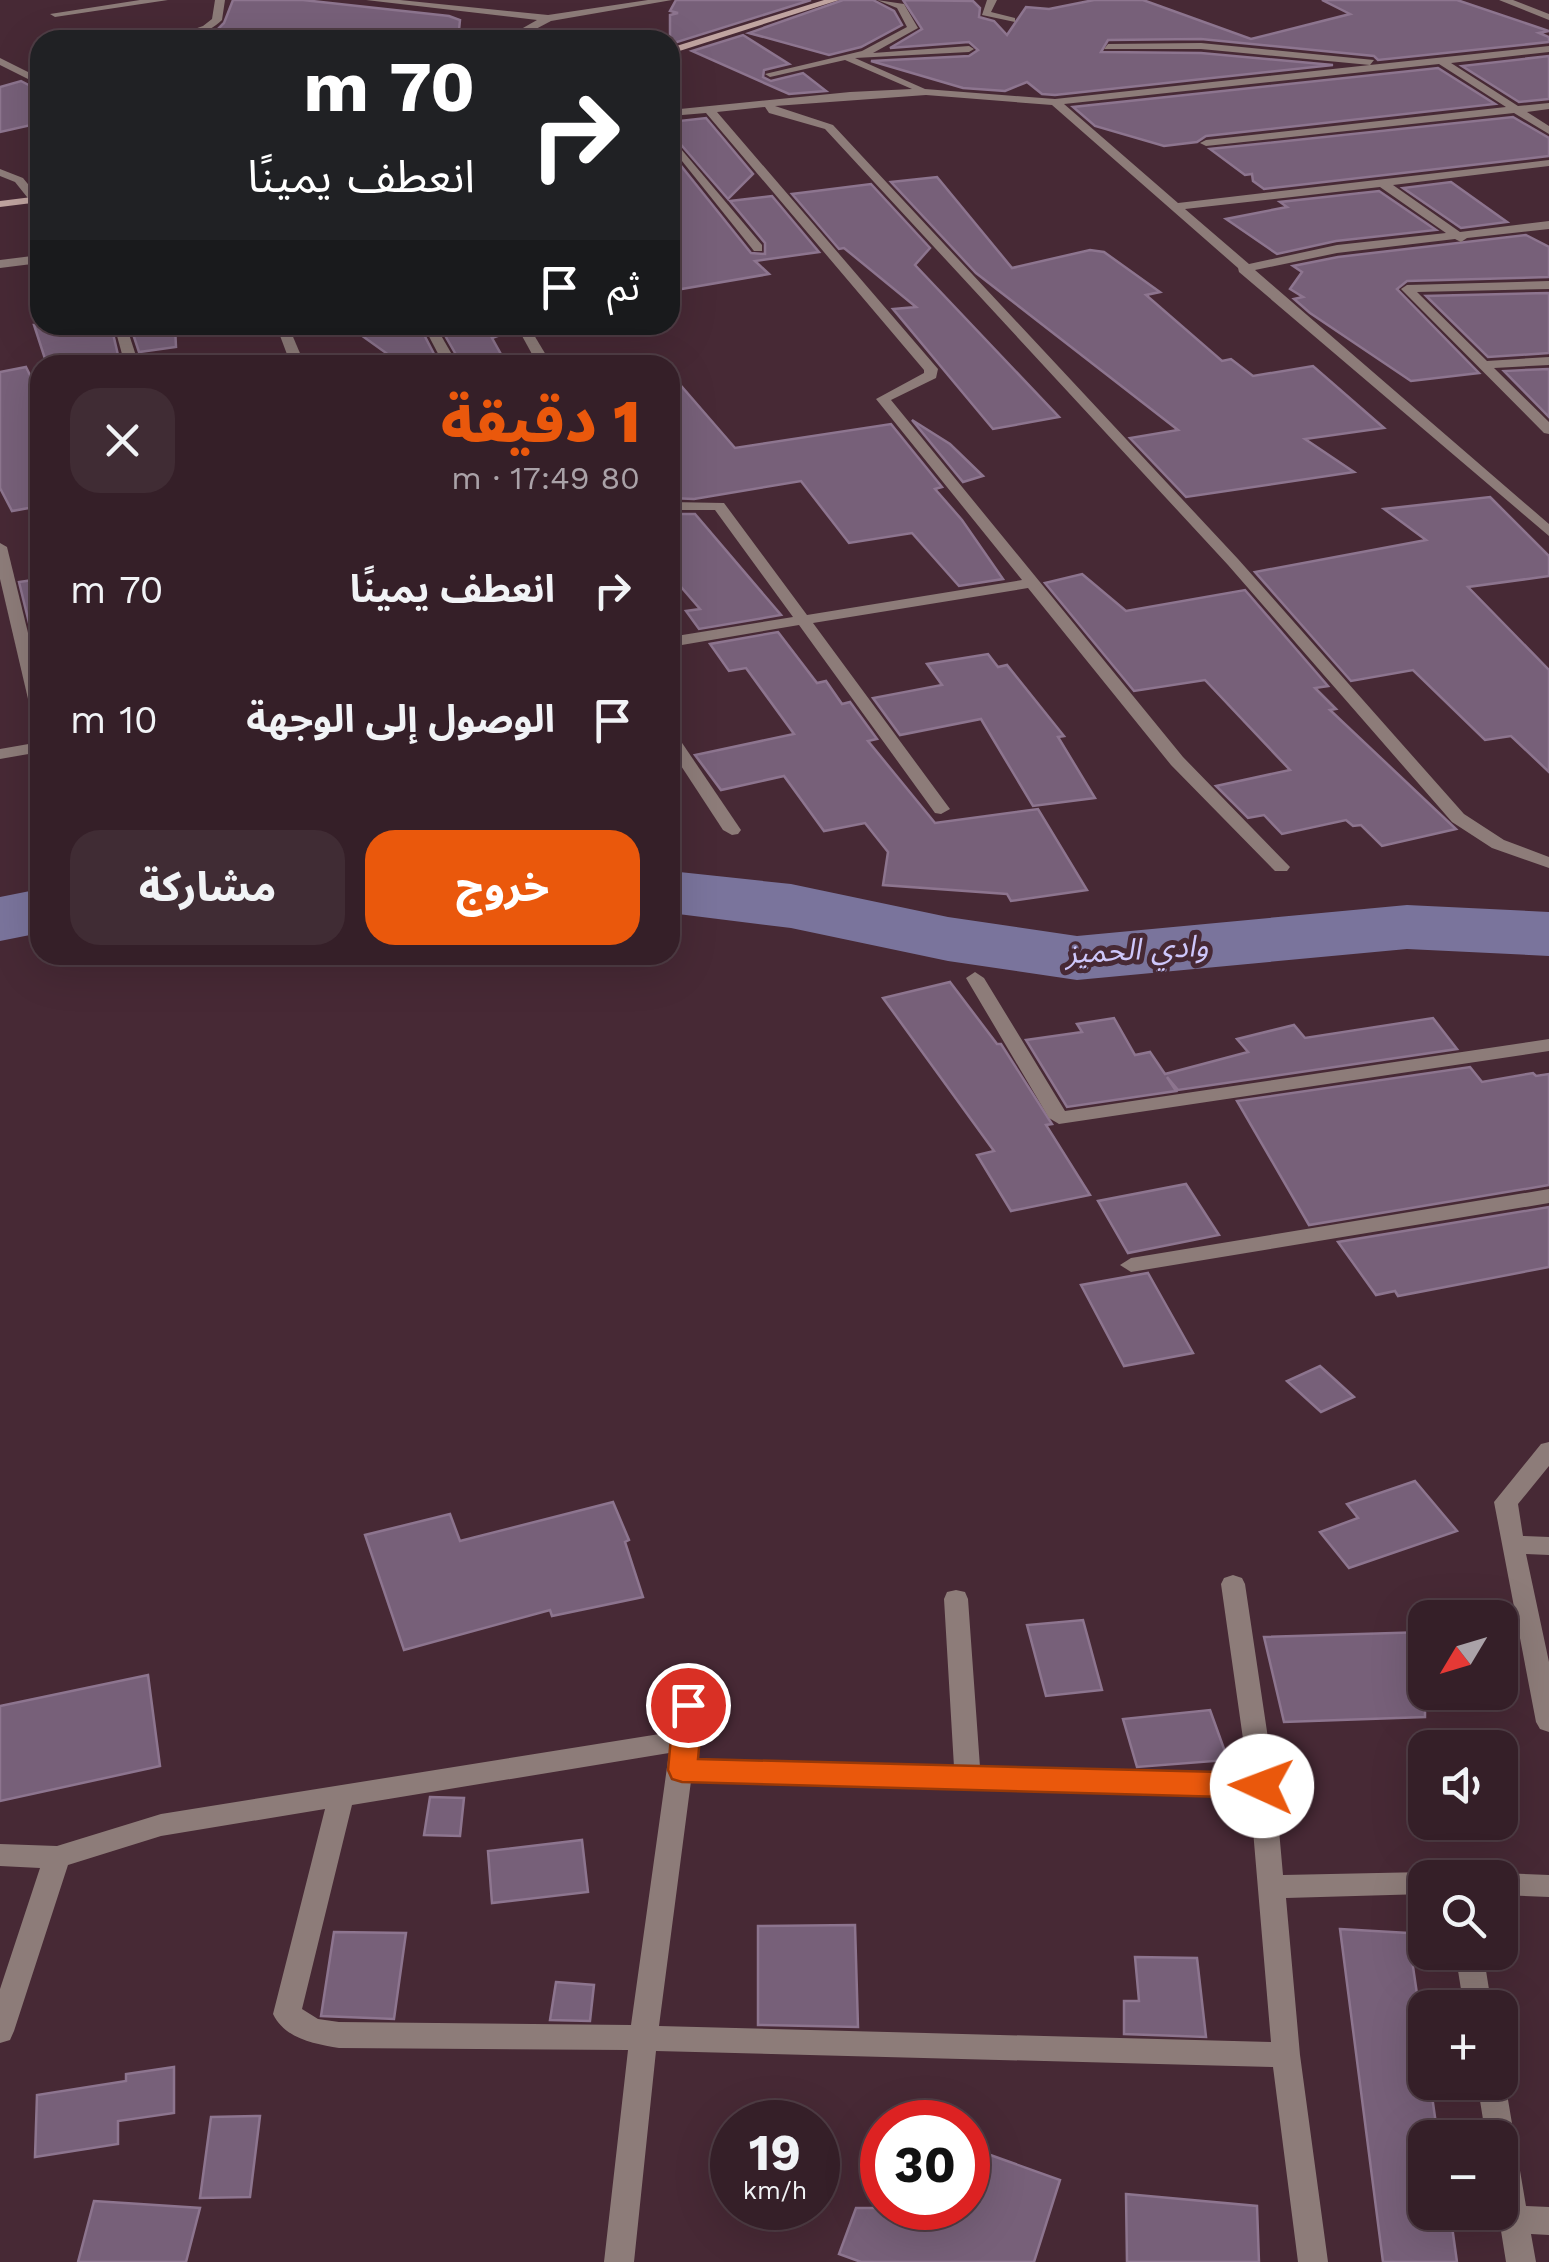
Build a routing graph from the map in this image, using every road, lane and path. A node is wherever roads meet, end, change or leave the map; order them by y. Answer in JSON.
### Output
{"nodes":[{"id":1,"x":163,"y":0,"type":"edge"},
{"id":2,"x":220,"y":0,"type":"edge"},
{"id":3,"x":370,"y":0,"type":"edge"},
{"id":4,"x":667,"y":0,"type":"edge"},
{"id":5,"x":834,"y":0,"type":"edge"},
{"id":6,"x":882,"y":0,"type":"edge"},
{"id":7,"x":992,"y":0,"type":"edge"},
{"id":8,"x":1504,"y":0,"type":"edge"},
{"id":9,"x":55,"y":14,"type":"dead end"},
{"id":10,"x":548,"y":18,"type":"junction"},
{"id":11,"x":1549,"y":18,"type":"edge"},
{"id":12,"x":1011,"y":20,"type":"dead end"},
{"id":13,"x":200,"y":30,"type":"edge"},
{"id":14,"x":526,"y":30,"type":"edge"},
{"id":15,"x":1108,"y":47,"type":"dead end"},
{"id":16,"x":680,"y":48,"type":"edge"},
{"id":17,"x":1549,"y":48,"type":"edge"},
{"id":18,"x":969,"y":49,"type":"dead end"},
{"id":19,"x":1442,"y":60,"type":"junction"},
{"id":20,"x":0,"y":61,"type":"edge"},
{"id":21,"x":851,"y":61,"type":"junction"},
{"id":22,"x":1387,"y":66,"type":"junction"},
{"id":23,"x":30,"y":67,"type":"edge"},
{"id":24,"x":14,"y":71,"type":"junction"},
{"id":25,"x":0,"y":74,"type":"edge"},
{"id":26,"x":770,"y":74,"type":"dead end"},
{"id":27,"x":30,"y":78,"type":"edge"},
{"id":28,"x":926,"y":92,"type":"junction"},
{"id":29,"x":1055,"y":102,"type":"junction"},
{"id":30,"x":769,"y":105,"type":"junction"},
{"id":31,"x":1549,"y":106,"type":"edge"},
{"id":32,"x":710,"y":110,"type":"junction"},
{"id":33,"x":1514,"y":110,"type":"junction"},
{"id":34,"x":680,"y":112,"type":"edge"},
{"id":35,"x":1549,"y":131,"type":"edge"},
{"id":36,"x":1206,"y":142,"type":"dead end"},
{"id":37,"x":680,"y":151,"type":"edge"},
{"id":38,"x":1549,"y":164,"type":"edge"},
{"id":39,"x":0,"y":172,"type":"edge"},
{"id":40,"x":19,"y":180,"type":"junction"},
{"id":41,"x":1382,"y":183,"type":"junction"},
{"id":42,"x":0,"y":184,"type":"edge"},
{"id":43,"x":30,"y":192,"type":"edge"},
{"id":44,"x":30,"y":201,"type":"edge"},
{"id":45,"x":0,"y":204,"type":"edge"},
{"id":46,"x":1176,"y":207,"type":"junction"},
{"id":47,"x":1549,"y":224,"type":"edge"},
{"id":48,"x":1461,"y":238,"type":"junction"},
{"id":49,"x":758,"y":248,"type":"dead end"},
{"id":50,"x":30,"y":260,"type":"edge"},
{"id":51,"x":0,"y":264,"type":"edge"},
{"id":52,"x":1243,"y":269,"type":"junction"},
{"id":53,"x":1549,"y":284,"type":"edge"},
{"id":54,"x":1549,"y":362,"type":"edge"},
{"id":55,"x":1487,"y":365,"type":"junction"},
{"id":56,"x":1549,"y":430,"type":"edge"},
{"id":57,"x":680,"y":506,"type":"edge"},
{"id":58,"x":1548,"y":529,"type":"edge"},
{"id":59,"x":0,"y":547,"type":"edge"},
{"id":60,"x":1029,"y":583,"type":"junction"},
{"id":61,"x":6,"y":607,"type":"edge"},
{"id":62,"x":802,"y":620,"type":"junction"},
{"id":63,"x":680,"y":640,"type":"edge"},
{"id":64,"x":30,"y":684,"type":"edge"},
{"id":65,"x":30,"y":749,"type":"edge"},
{"id":66,"x":680,"y":752,"type":"edge"},
{"id":67,"x":0,"y":754,"type":"edge"},
{"id":68,"x":941,"y":809,"type":"dead end"},
{"id":69,"x":732,"y":830,"type":"dead end"},
{"id":70,"x":1549,"y":863,"type":"edge"},
{"id":71,"x":1281,"y":867,"type":"dead end"},
{"id":72,"x":975,"y":978,"type":"dead end"},
{"id":73,"x":1549,"y":1044,"type":"edge"},
{"id":74,"x":1549,"y":1196,"type":"edge"},
{"id":75,"x":1131,"y":1264,"type":"dead end"},
{"id":76,"x":1549,"y":1450,"type":"edge"},
{"id":77,"x":1512,"y":1544,"type":"junction"},
{"id":78,"x":1549,"y":1546,"type":"edge"},
{"id":79,"x":1233,"y":1584,"type":"dead end"},
{"id":80,"x":956,"y":1599,"type":"dead end"},
{"id":81,"x":688,"y":1705,"type":"dead end"},
{"id":82,"x":1549,"y":1722,"type":"edge"},
{"id":83,"x":686,"y":1740,"type":"junction"},
{"id":84,"x":682,"y":1770,"type":"junction"},
{"id":85,"x":968,"y":1778,"type":"junction"},
{"id":86,"x":1262,"y":1786,"type":"junction"},
{"id":87,"x":341,"y":1796,"type":"junction"},
{"id":88,"x":0,"y":1855,"type":"edge"},
{"id":89,"x":57,"y":1857,"type":"junction"},
{"id":90,"x":1408,"y":1884,"type":"edge"},
{"id":91,"x":1518,"y":1885,"type":"edge"},
{"id":92,"x":1549,"y":1886,"type":"edge"},
{"id":93,"x":1270,"y":1888,"type":"junction"},
{"id":94,"x":0,"y":2031,"type":"edge"},
{"id":95,"x":643,"y":2038,"type":"junction"},
{"id":96,"x":1286,"y":2055,"type":"junction"},
{"id":97,"x":1518,"y":2219,"type":"edge"},
{"id":98,"x":1549,"y":2221,"type":"edge"},
{"id":99,"x":1516,"y":2230,"type":"edge"},
{"id":100,"x":619,"y":2262,"type":"edge"},
{"id":101,"x":1314,"y":2262,"type":"edge"},
{"id":102,"x":1521,"y":2262,"type":"edge"}],
"edges":[{"from":1,"to":9,"type":"street"},
{"from":2,"to":13,"type":"street"},
{"from":3,"to":10,"type":"street"},
{"from":4,"to":10,"type":"street"},
{"from":5,"to":16,"type":"main road"},
{"from":6,"to":21,"type":"street"},
{"from":7,"to":12,"type":"street"},
{"from":8,"to":11,"type":"street"},
{"from":10,"to":14,"type":"street"},
{"from":15,"to":22,"type":"street"},
{"from":17,"to":19,"type":"street"},
{"from":18,"to":21,"type":"street"},
{"from":19,"to":22,"type":"street"},
{"from":19,"to":33,"type":"street"},
{"from":20,"to":24,"type":"street"},
{"from":21,"to":26,"type":"street"},
{"from":21,"to":28,"type":"street"},
{"from":22,"to":29,"type":"street"},
{"from":23,"to":24,"type":"street"},
{"from":24,"to":25,"type":"street"},
{"from":24,"to":27,"type":"street"},
{"from":28,"to":29,"type":"street"},
{"from":28,"to":30,"type":"street"},
{"from":29,"to":46,"type":"street"},
{"from":30,"to":32,"type":"street"},
{"from":30,"to":70,"type":"street"},
{"from":31,"to":33,"type":"street"},
{"from":32,"to":34,"type":"street"},
{"from":32,"to":60,"type":"street"},
{"from":33,"to":35,"type":"street"},
{"from":33,"to":36,"type":"street"},
{"from":37,"to":49,"type":"street"},
{"from":38,"to":41,"type":"street"},
{"from":39,"to":40,"type":"street"},
{"from":40,"to":42,"type":"street"},
{"from":40,"to":43,"type":"street"},
{"from":41,"to":46,"type":"street"},
{"from":41,"to":48,"type":"street"},
{"from":44,"to":45,"type":"main road"},
{"from":46,"to":52,"type":"street"},
{"from":47,"to":48,"type":"street"},
{"from":48,"to":52,"type":"street"},
{"from":50,"to":51,"type":"street"},
{"from":52,"to":58,"type":"street"},
{"from":53,"to":55,"type":"street"},
{"from":54,"to":55,"type":"street"},
{"from":55,"to":56,"type":"street"},
{"from":57,"to":62,"type":"street"},
{"from":59,"to":61,"type":"street"},
{"from":60,"to":62,"type":"street"},
{"from":60,"to":71,"type":"street"},
{"from":61,"to":64,"type":"street"},
{"from":62,"to":63,"type":"street"},
{"from":62,"to":68,"type":"street"},
{"from":65,"to":67,"type":"street"},
{"from":66,"to":69,"type":"street"},
{"from":72,"to":73,"type":"street"},
{"from":74,"to":75,"type":"street"},
{"from":76,"to":77,"type":"street"},
{"from":77,"to":78,"type":"street"},
{"from":77,"to":82,"type":"street"},
{"from":79,"to":86,"type":"street"},
{"from":80,"to":85,"type":"street"},
{"from":81,"to":83,"type":"street"},
{"from":83,"to":84,"type":"street"},
{"from":83,"to":87,"type":"street"},
{"from":84,"to":85,"type":"street"},
{"from":84,"to":95,"type":"street"},
{"from":85,"to":86,"type":"street"},
{"from":86,"to":93,"type":"street"},
{"from":87,"to":89,"type":"street"},
{"from":87,"to":95,"type":"street"},
{"from":88,"to":89,"type":"street"},
{"from":89,"to":94,"type":"street"},
{"from":90,"to":93,"type":"street"},
{"from":91,"to":92,"type":"street"},
{"from":93,"to":96,"type":"street"},
{"from":95,"to":96,"type":"street"},
{"from":95,"to":100,"type":"street"},
{"from":96,"to":101,"type":"street"},
{"from":97,"to":98,"type":"street"},
{"from":99,"to":102,"type":"street"}]}
